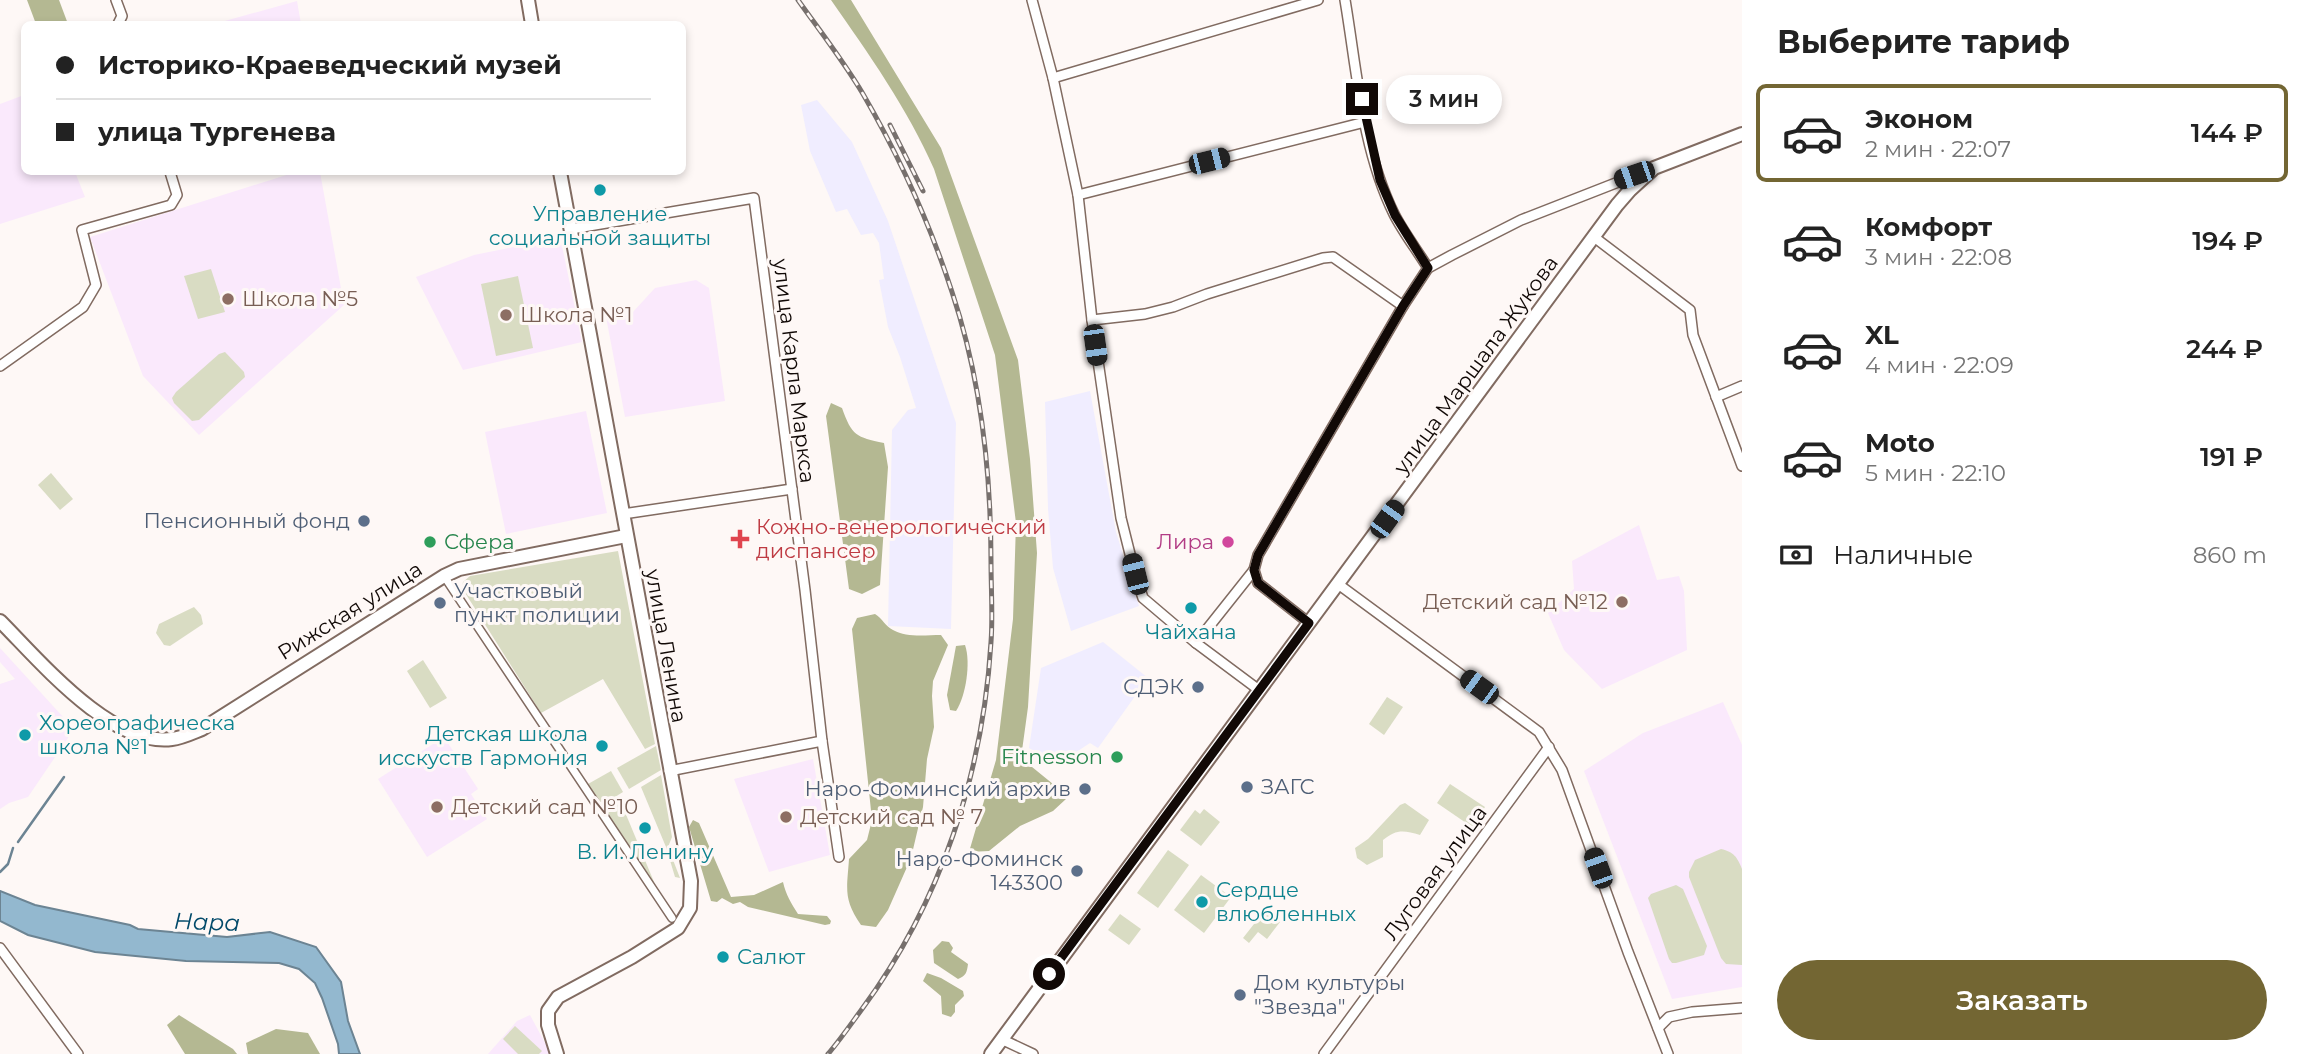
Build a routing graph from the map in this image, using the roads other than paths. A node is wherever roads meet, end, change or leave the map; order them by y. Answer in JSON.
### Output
{"nodes":[{"id":1,"x":116,"y":0,"type":"edge"},
{"id":2,"x":528,"y":0,"type":"edge"},
{"id":3,"x":1032,"y":0,"type":"edge"},
{"id":4,"x":1318,"y":0,"type":"edge"},
{"id":5,"x":1345,"y":0,"type":"edge"},
{"id":6,"x":120,"y":21,"type":"edge"},
{"id":7,"x":532,"y":21,"type":"edge"},
{"id":8,"x":1053,"y":78,"type":"junction"},
{"id":9,"x":1365,"y":122,"type":"junction"},
{"id":10,"x":1742,"y":134,"type":"edge"},
{"id":11,"x":1654,"y":168,"type":"junction"},
{"id":12,"x":171,"y":175,"type":"edge"},
{"id":13,"x":561,"y":175,"type":"edge"},
{"id":14,"x":1078,"y":194,"type":"junction"},
{"id":15,"x":570,"y":229,"type":"junction"},
{"id":16,"x":1594,"y":237,"type":"junction"},
{"id":17,"x":1428,"y":268,"type":"junction"},
{"id":18,"x":1403,"y":306,"type":"junction"},
{"id":19,"x":1092,"y":320,"type":"junction"},
{"id":20,"x":0,"y":366,"type":"edge"},
{"id":21,"x":1742,"y":386,"type":"edge"},
{"id":22,"x":1716,"y":397,"type":"junction"},
{"id":23,"x":1742,"y":466,"type":"edge"},
{"id":24,"x":792,"y":489,"type":"junction"},
{"id":25,"x":623,"y":514,"type":"junction"},
{"id":26,"x":626,"y":536,"type":"junction"},
{"id":27,"x":1254,"y":570,"type":"junction"},
{"id":28,"x":444,"y":576,"type":"junction"},
{"id":29,"x":1338,"y":584,"type":"junction"},
{"id":30,"x":0,"y":621,"type":"edge"},
{"id":31,"x":1309,"y":623,"type":"junction"},
{"id":32,"x":1196,"y":643,"type":"junction"},
{"id":33,"x":1259,"y":690,"type":"junction"},
{"id":34,"x":822,"y":741,"type":"junction"},
{"id":35,"x":1549,"y":747,"type":"junction"},
{"id":36,"x":669,"y":771,"type":"junction"},
{"id":37,"x":839,"y":857,"type":"dead end"},
{"id":38,"x":672,"y":918,"type":"dead end"},
{"id":39,"x":0,"y":948,"type":"edge"},
{"id":40,"x":1742,"y":1008,"type":"edge"},
{"id":41,"x":1658,"y":1028,"type":"junction"},
{"id":42,"x":1001,"y":1040,"type":"junction"},
{"id":43,"x":78,"y":1054,"type":"edge"},
{"id":44,"x":557,"y":1054,"type":"edge"},
{"id":45,"x":990,"y":1054,"type":"edge"},
{"id":46,"x":1033,"y":1054,"type":"edge"},
{"id":47,"x":1324,"y":1054,"type":"edge"},
{"id":48,"x":1668,"y":1054,"type":"edge"}],
"edges":[{"from":1,"to":6,"type":"street"},
{"from":2,"to":7,"type":"street"},
{"from":3,"to":8,"type":"street"},
{"from":4,"to":8,"type":"street"},
{"from":5,"to":9,"type":"street"},
{"from":8,"to":14,"type":"street"},
{"from":9,"to":14,"type":"street"},
{"from":9,"to":17,"type":"street"},
{"from":10,"to":11,"type":"street","name":"улица Маршала Жукова"},
{"from":11,"to":16,"type":"street","name":"улица Маршала Жукова"},
{"from":11,"to":17,"type":"street","name":"улица Маршала Жукова"},
{"from":12,"to":20,"type":"street"},
{"from":13,"to":15,"type":"street","name":"улица Ленина"},
{"from":14,"to":19,"type":"street"},
{"from":15,"to":24,"type":"street","name":"улица Карла Маркса"},
{"from":15,"to":25,"type":"street","name":"улица Ленина"},
{"from":16,"to":22,"type":"street"},
{"from":16,"to":29,"type":"street","name":"улица Маршала Жукова"},
{"from":17,"to":18,"type":"street","name":"улица Маршала Жукова"},
{"from":18,"to":19,"type":"street"},
{"from":18,"to":27,"type":"street","name":"улица Маршала Жукова"},
{"from":19,"to":32,"type":"street"},
{"from":21,"to":22,"type":"street"},
{"from":22,"to":23,"type":"street"},
{"from":24,"to":25,"type":"street"},
{"from":24,"to":34,"type":"street","name":"улица Карла Маркса"},
{"from":25,"to":26,"type":"street","name":"улица Ленина"},
{"from":26,"to":28,"type":"street","name":"Рижская улица"},
{"from":26,"to":36,"type":"street","name":"улица Ленина"},
{"from":27,"to":31,"type":"street"},
{"from":27,"to":32,"type":"street","name":"улица Маршала Жукова"},
{"from":28,"to":30,"type":"street","name":"Рижская улица"},
{"from":28,"to":38,"type":"street"},
{"from":29,"to":31,"type":"street","name":"улица Маршала Жукова"},
{"from":29,"to":35,"type":"street"},
{"from":31,"to":33,"type":"street","name":"улица Маршала Жукова"},
{"from":32,"to":33,"type":"street"},
{"from":33,"to":42,"type":"street","name":"улица Маршала Жукова"},
{"from":34,"to":36,"type":"street"},
{"from":34,"to":37,"type":"street","name":"улица Карла Маркса"},
{"from":35,"to":41,"type":"street"},
{"from":35,"to":47,"type":"street","name":"Луговая улица"},
{"from":36,"to":44,"type":"street","name":"улица Ленина"},
{"from":39,"to":43,"type":"street"},
{"from":40,"to":41,"type":"street"},
{"from":41,"to":48,"type":"street"},
{"from":42,"to":45,"type":"street","name":"улица Маршала Жукова"},
{"from":42,"to":46,"type":"street"}]}
